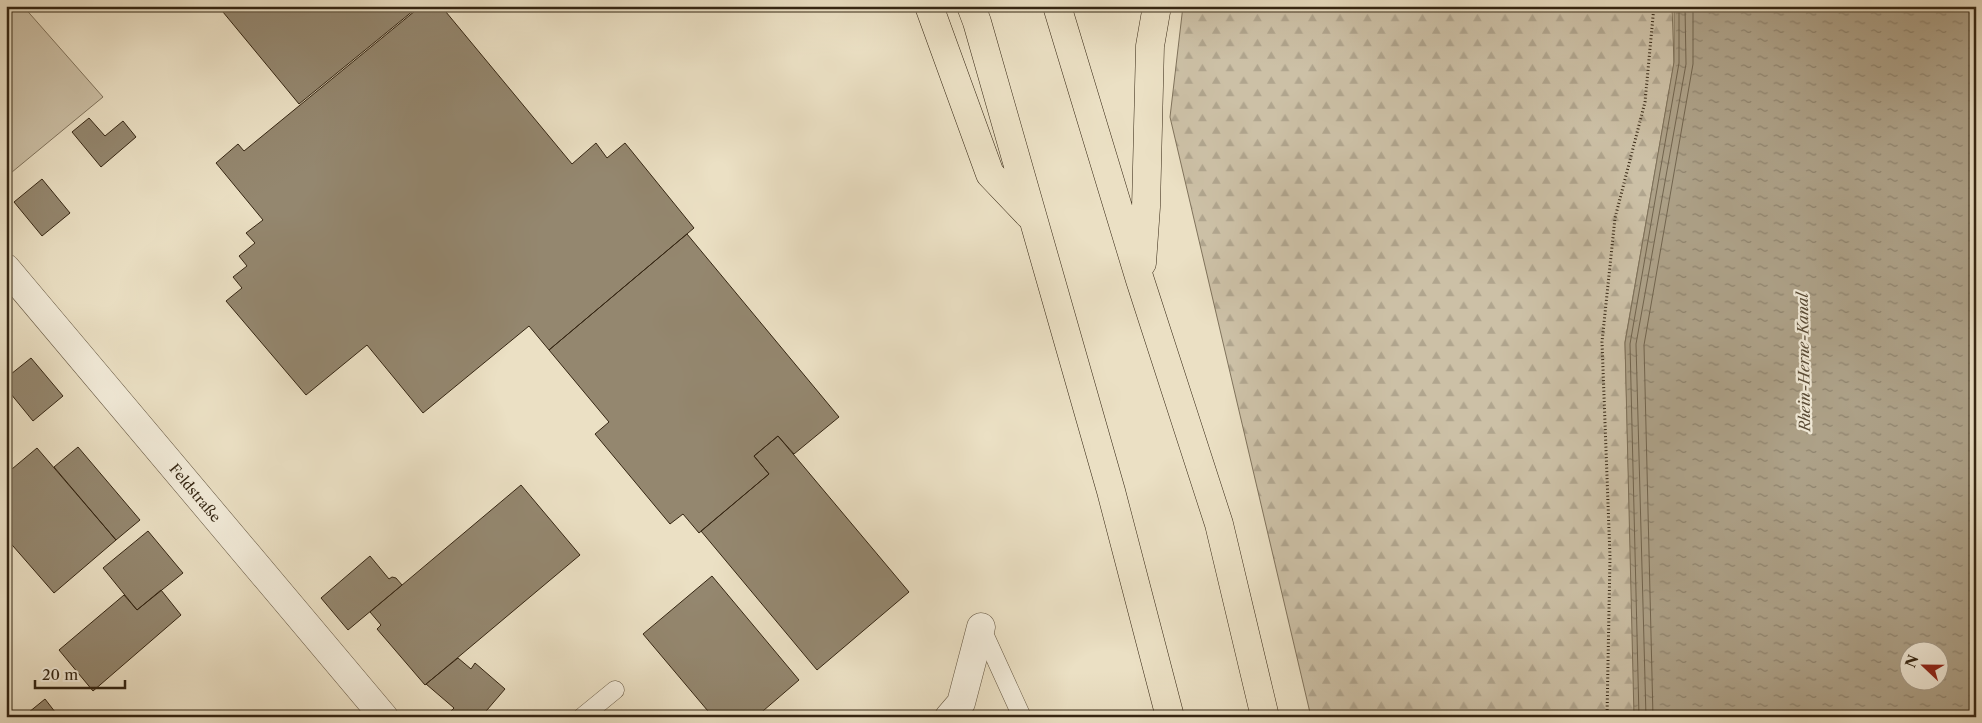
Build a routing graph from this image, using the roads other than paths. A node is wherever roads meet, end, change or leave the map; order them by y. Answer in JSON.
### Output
{"nodes":[{"id":1,"x":929,"y":6,"type":"edge"},
{"id":2,"x":971,"y":6,"type":"edge"},
{"id":3,"x":1056,"y":6,"type":"edge"},
{"id":4,"x":1157,"y":6,"type":"edge"},
{"id":5,"x":1032,"y":218,"type":"junction"},
{"id":6,"x":6,"y":268,"type":"edge"},
{"id":7,"x":1140,"y":280,"type":"junction"},
{"id":8,"x":981,"y":628,"type":"joint"},
{"id":9,"x":615,"y":690,"type":"dead end"},
{"id":10,"x":384,"y":717,"type":"edge"},
{"id":11,"x":582,"y":717,"type":"edge"},
{"id":12,"x":949,"y":717,"type":"edge"},
{"id":13,"x":1022,"y":717,"type":"edge"},
{"id":14,"x":1170,"y":717,"type":"edge"},
{"id":15,"x":1264,"y":717,"type":"edge"}],
"edges":[{"from":1,"to":5,"type":"highway"},
{"from":2,"to":5,"type":"highway"},
{"from":3,"to":7,"type":"highway"},
{"from":4,"to":7,"type":"highway"},
{"from":5,"to":14,"type":"highway"},
{"from":6,"to":10,"type":"street","name":"Feldstraße"},
{"from":7,"to":15,"type":"highway"},
{"from":8,"to":12,"type":"street"},
{"from":8,"to":13,"type":"lane"},
{"from":9,"to":11,"type":"lane"}]}
